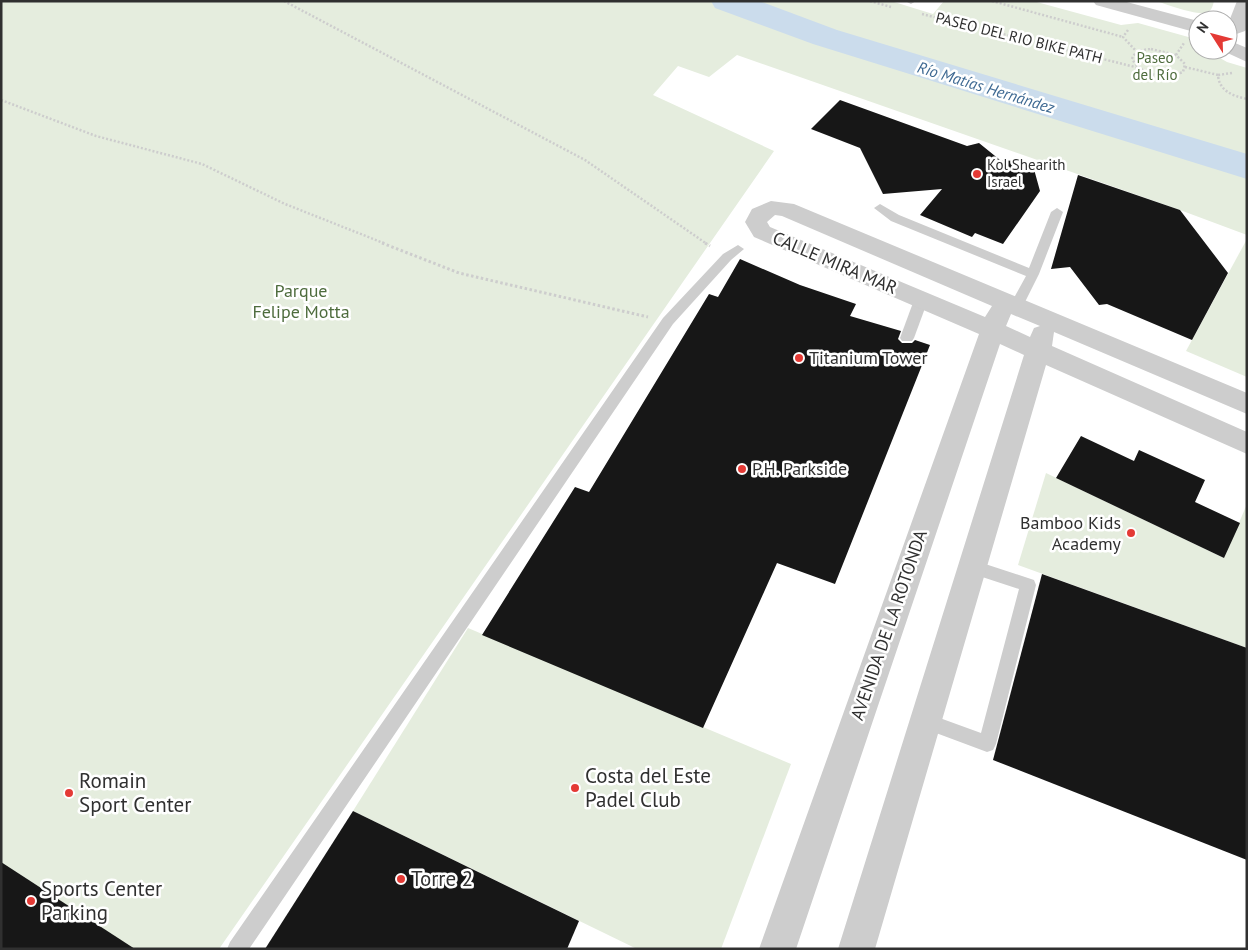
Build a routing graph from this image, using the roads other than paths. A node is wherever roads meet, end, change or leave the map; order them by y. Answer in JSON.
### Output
{"nodes":[{"id":1,"x":1102,"y":1,"type":"edge"},
{"id":2,"x":1246,"y":1,"type":"edge"},
{"id":3,"x":1188,"y":24,"type":"edge"},
{"id":4,"x":1238,"y":27,"type":"edge"},
{"id":5,"x":880,"y":208,"type":"dead end"},
{"id":6,"x":1057,"y":212,"type":"dead end"},
{"id":7,"x":732,"y":253,"type":"road end"},
{"id":8,"x":1033,"y":274,"type":"junction"},
{"id":9,"x":921,"y":300,"type":"junction"},
{"id":10,"x":1010,"y":304,"type":"junction"},
{"id":11,"x":1048,"y":321,"type":"junction"},
{"id":12,"x":992,"y":330,"type":"junction"},
{"id":13,"x":907,"y":338,"type":"dead end"},
{"id":14,"x":1038,"y":350,"type":"junction"},
{"id":15,"x":1247,"y":404,"type":"edge"},
{"id":16,"x":1247,"y":444,"type":"edge"},
{"id":17,"x":973,"y":567,"type":"junction"},
{"id":18,"x":926,"y":721,"type":"junction"},
{"id":19,"x":236,"y":949,"type":"edge"},
{"id":20,"x":777,"y":949,"type":"edge"},
{"id":21,"x":856,"y":949,"type":"edge"}],
"edges":[{"from":1,"to":3,"type":"street"},
{"from":2,"to":4,"type":"street"},
{"from":5,"to":8,"type":"lane"},
{"from":6,"to":8,"type":"lane"},
{"from":7,"to":19,"type":"lane"},
{"from":8,"to":10,"type":"lane"},
{"from":9,"to":10,"type":"street","name":"CALLE MIRA MAR"},
{"from":9,"to":12,"type":"street","name":"CALLE MIRA MAR"},
{"from":9,"to":13,"type":"lane"},
{"from":10,"to":11,"type":"street","name":"CALLE MIRA MAR"},
{"from":10,"to":12,"type":"street","name":"AVENIDA DE LA ROTONDA"},
{"from":11,"to":14,"type":"street"},
{"from":11,"to":15,"type":"street","name":"CALLE MIRA MAR"},
{"from":12,"to":14,"type":"street","name":"CALLE MIRA MAR"},
{"from":12,"to":20,"type":"street","name":"AVENIDA DE LA ROTONDA"},
{"from":14,"to":16,"type":"street","name":"CALLE MIRA MAR"},
{"from":14,"to":17,"type":"street"},
{"from":17,"to":18,"type":"street"},
{"from":17,"to":18,"type":"lane"},
{"from":18,"to":21,"type":"street"}]}
